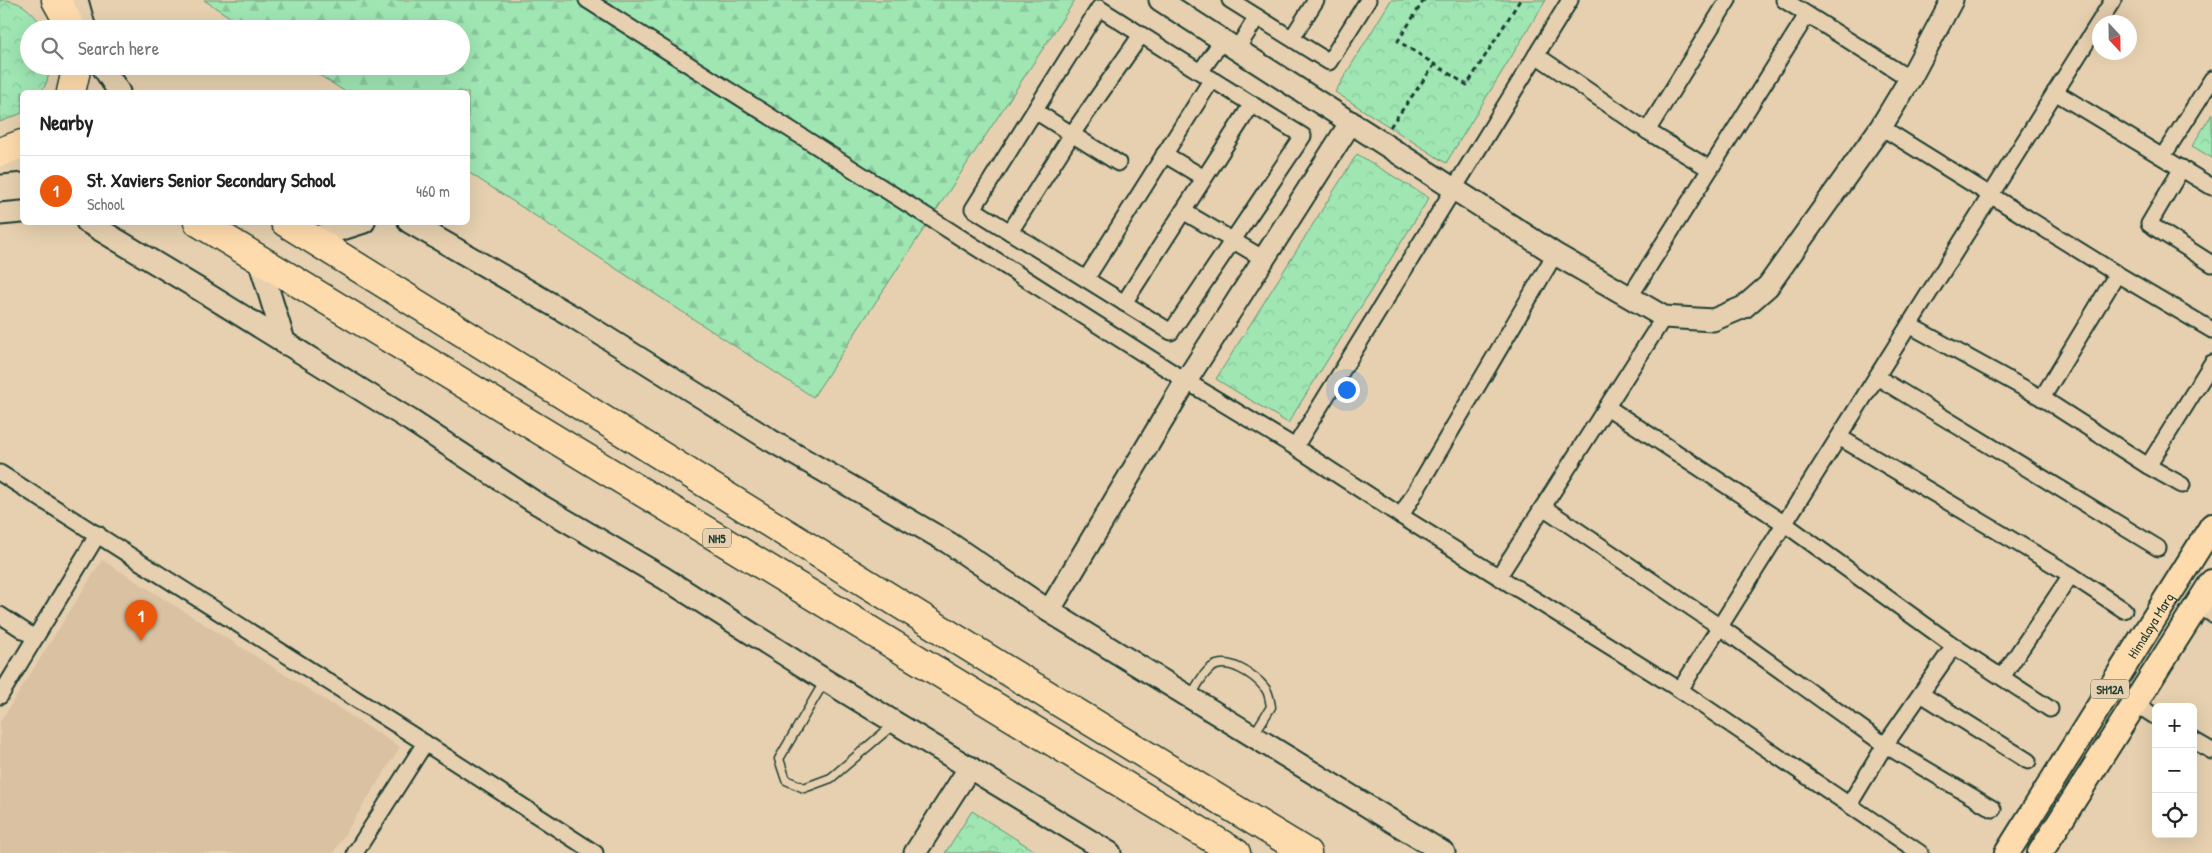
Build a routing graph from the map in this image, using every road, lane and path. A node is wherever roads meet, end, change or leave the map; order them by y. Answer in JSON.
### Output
{"nodes":[{"id":1,"x":56,"y":0,"type":"edge"},
{"id":2,"x":77,"y":0,"type":"edge"},
{"id":3,"x":587,"y":0,"type":"edge"},
{"id":4,"x":1160,"y":0,"type":"edge"},
{"id":5,"x":1316,"y":0,"type":"edge"},
{"id":6,"x":1368,"y":0,"type":"edge"},
{"id":7,"x":1424,"y":0,"type":"edge"},
{"id":8,"x":1520,"y":0,"type":"edge"},
{"id":9,"x":1570,"y":0,"type":"edge"},
{"id":10,"x":1728,"y":0,"type":"edge"},
{"id":11,"x":1784,"y":0,"type":"edge"},
{"id":12,"x":1952,"y":0,"type":"edge"},
{"id":13,"x":2113,"y":0,"type":"edge"},
{"id":14,"x":1238,"y":2,"type":"edge"},
{"id":15,"x":1807,"y":14,"type":"junction"},
{"id":16,"x":1257,"y":17,"type":"junction"},
{"id":17,"x":67,"y":20,"type":"edge"},
{"id":18,"x":83,"y":20,"type":"edge"},
{"id":19,"x":1141,"y":35,"type":"junction"},
{"id":20,"x":1292,"y":38,"type":"junction"},
{"id":21,"x":1229,"y":45,"type":"junction"},
{"id":22,"x":1536,"y":55,"type":"junction"},
{"id":23,"x":1434,"y":64,"type":"junction"},
{"id":24,"x":75,"y":75,"type":"edge"},
{"id":25,"x":108,"y":75,"type":"edge"},
{"id":26,"x":1206,"y":76,"type":"junction"},
{"id":27,"x":1910,"y":79,"type":"junction"},
{"id":28,"x":2212,"y":79,"type":"edge"},
{"id":29,"x":71,"y":90,"type":"edge"},
{"id":30,"x":118,"y":90,"type":"edge"},
{"id":31,"x":2055,"y":92,"type":"junction"},
{"id":32,"x":1252,"y":104,"type":"junction"},
{"id":33,"x":1035,"y":111,"type":"junction"},
{"id":34,"x":1351,"y":122,"type":"junction"},
{"id":35,"x":1881,"y":127,"type":"junction"},
{"id":36,"x":1648,"y":131,"type":"junction"},
{"id":37,"x":1072,"y":134,"type":"junction"},
{"id":38,"x":1380,"y":142,"type":"junction"},
{"id":39,"x":20,"y":145,"type":"edge"},
{"id":40,"x":0,"y":152,"type":"edge"},
{"id":41,"x":1164,"y":154,"type":"junction"},
{"id":42,"x":2163,"y":156,"type":"junction"},
{"id":43,"x":20,"y":161,"type":"edge"},
{"id":44,"x":0,"y":163,"type":"edge"},
{"id":45,"x":1118,"y":163,"type":"dead end"},
{"id":46,"x":2182,"y":168,"type":"junction"},
{"id":47,"x":1710,"y":169,"type":"junction"},
{"id":48,"x":1204,"y":178,"type":"junction"},
{"id":49,"x":2212,"y":186,"type":"edge"},
{"id":50,"x":1454,"y":189,"type":"junction"},
{"id":51,"x":1991,"y":195,"type":"junction"},
{"id":52,"x":1183,"y":211,"type":"junction"},
{"id":53,"x":20,"y":212,"type":"edge"},
{"id":54,"x":0,"y":214,"type":"edge"},
{"id":55,"x":92,"y":225,"type":"edge"},
{"id":56,"x":203,"y":225,"type":"edge"},
{"id":57,"x":290,"y":225,"type":"edge"},
{"id":58,"x":355,"y":225,"type":"edge"},
{"id":59,"x":414,"y":225,"type":"edge"},
{"id":60,"x":1010,"y":232,"type":"junction"},
{"id":61,"x":311,"y":239,"type":"junction"},
{"id":62,"x":1234,"y":240,"type":"junction"},
{"id":63,"x":1555,"y":254,"type":"junction"},
{"id":64,"x":1264,"y":259,"type":"junction"},
{"id":65,"x":259,"y":260,"type":"junction"},
{"id":66,"x":2212,"y":264,"type":"edge"},
{"id":67,"x":2117,"y":274,"type":"junction"},
{"id":68,"x":1086,"y":279,"type":"junction"},
{"id":69,"x":1629,"y":298,"type":"junction"},
{"id":70,"x":1124,"y":303,"type":"junction"},
{"id":71,"x":1664,"y":317,"type":"junction"},
{"id":72,"x":1909,"y":325,"type":"junction"},
{"id":73,"x":2212,"y":330,"type":"edge"},
{"id":74,"x":285,"y":344,"type":"junction"},
{"id":75,"x":2212,"y":363,"type":"edge"},
{"id":76,"x":1877,"y":376,"type":"junction"},
{"id":77,"x":1186,"y":381,"type":"junction"},
{"id":78,"x":2042,"y":398,"type":"junction"},
{"id":79,"x":1607,"y":407,"type":"junction"},
{"id":80,"x":1839,"y":437,"type":"junction"},
{"id":81,"x":1295,"y":447,"type":"junction"},
{"id":82,"x":2148,"y":466,"type":"junction"},
{"id":83,"x":0,"y":473,"type":"edge"},
{"id":84,"x":2182,"y":485,"type":"dead end"},
{"id":85,"x":1543,"y":507,"type":"junction"},
{"id":86,"x":1401,"y":516,"type":"junction"},
{"id":87,"x":1785,"y":524,"type":"junction"},
{"id":88,"x":2212,"y":526,"type":"edge"},
{"id":89,"x":98,"y":534,"type":"junction"},
{"id":90,"x":2158,"y":548,"type":"dead end"},
{"id":91,"x":2070,"y":575,"type":"junction"},
{"id":92,"x":1499,"y":576,"type":"junction"},
{"id":93,"x":2212,"y":582,"type":"edge"},
{"id":94,"x":2124,"y":610,"type":"dead end"},
{"id":95,"x":2205,"y":610,"type":"edge"},
{"id":96,"x":1049,"y":611,"type":"junction"},
{"id":97,"x":0,"y":615,"type":"edge"},
{"id":98,"x":1720,"y":627,"type":"junction"},
{"id":99,"x":35,"y":638,"type":"junction"},
{"id":100,"x":1954,"y":646,"type":"junction"},
{"id":101,"x":2002,"y":678,"type":"junction"},
{"id":102,"x":825,"y":680,"type":"junction"},
{"id":103,"x":1680,"y":690,"type":"junction"},
{"id":104,"x":1921,"y":694,"type":"junction"},
{"id":105,"x":0,"y":696,"type":"edge"},
{"id":106,"x":1190,"y":697,"type":"junction"},
{"id":107,"x":2136,"y":704,"type":"junction"},
{"id":108,"x":2050,"y":709,"type":"dead end"},
{"id":109,"x":2152,"y":714,"type":"edge"},
{"id":110,"x":896,"y":723,"type":"junction"},
{"id":111,"x":1253,"y":736,"type":"junction"},
{"id":112,"x":2197,"y":742,"type":"edge"},
{"id":113,"x":425,"y":743,"type":"junction"},
{"id":114,"x":1885,"y":745,"type":"junction"},
{"id":115,"x":2212,"y":751,"type":"edge"},
{"id":116,"x":2028,"y":761,"type":"dead end"},
{"id":117,"x":970,"y":767,"type":"junction"},
{"id":118,"x":1849,"y":805,"type":"junction"},
{"id":119,"x":1994,"y":808,"type":"dead end"},
{"id":120,"x":355,"y":853,"type":"edge"},
{"id":121,"x":595,"y":853,"type":"edge"},
{"id":122,"x":915,"y":853,"type":"edge"},
{"id":123,"x":1110,"y":853,"type":"edge"},
{"id":124,"x":1236,"y":853,"type":"edge"},
{"id":125,"x":1306,"y":853,"type":"edge"},
{"id":126,"x":1444,"y":853,"type":"edge"},
{"id":127,"x":1920,"y":853,"type":"edge"},
{"id":128,"x":2007,"y":853,"type":"edge"},
{"id":129,"x":2040,"y":853,"type":"edge"}],
"edges":[{"from":1,"to":17,"type":"highway"},
{"from":2,"to":18,"type":"street"},
{"from":3,"to":77,"type":"street"},
{"from":4,"to":21,"type":"street"},
{"from":5,"to":20,"type":"street"},
{"from":6,"to":20,"type":"street"},
{"from":7,"to":23,"type":"path"},
{"from":8,"to":23,"type":"path"},
{"from":9,"to":22,"type":"street"},
{"from":10,"to":36,"type":"street"},
{"from":11,"to":15,"type":"street"},
{"from":12,"to":27,"type":"street"},
{"from":13,"to":31,"type":"street"},
{"from":14,"to":16,"type":"street"},
{"from":15,"to":27,"type":"street"},
{"from":15,"to":47,"type":"street"},
{"from":16,"to":20,"type":"street"},
{"from":16,"to":21,"type":"street"},
{"from":19,"to":26,"type":"street"},
{"from":19,"to":33,"type":"street"},
{"from":19,"to":37,"type":"street"},
{"from":21,"to":26,"type":"street"},
{"from":21,"to":34,"type":"street"},
{"from":22,"to":36,"type":"street"},
{"from":22,"to":50,"type":"street"},
{"from":23,"to":38,"type":"path"},
{"from":24,"to":29,"type":"highway"},
{"from":25,"to":30,"type":"street"},
{"from":26,"to":32,"type":"street"},
{"from":26,"to":41,"type":"street"},
{"from":27,"to":35,"type":"street"},
{"from":28,"to":42,"type":"street"},
{"from":31,"to":42,"type":"street"},
{"from":31,"to":51,"type":"street"},
{"from":32,"to":48,"type":"street"},
{"from":32,"to":62,"type":"street"},
{"from":33,"to":37,"type":"street"},
{"from":33,"to":60,"type":"street"},
{"from":34,"to":38,"type":"street"},
{"from":34,"to":64,"type":"street"},
{"from":35,"to":51,"type":"street"},
{"from":35,"to":71,"type":"street"},
{"from":36,"to":47,"type":"street"},
{"from":37,"to":45,"type":"street"},
{"from":37,"to":60,"type":"street"},
{"from":38,"to":50,"type":"street"},
{"from":39,"to":40,"type":"highway"},
{"from":41,"to":48,"type":"street"},
{"from":41,"to":68,"type":"street"},
{"from":42,"to":46,"type":"street"},
{"from":43,"to":44,"type":"street"},
{"from":46,"to":49,"type":"street"},
{"from":46,"to":66,"type":"street"},
{"from":47,"to":69,"type":"street"},
{"from":48,"to":52,"type":"street"},
{"from":50,"to":63,"type":"street"},
{"from":50,"to":81,"type":"street"},
{"from":51,"to":67,"type":"street"},
{"from":51,"to":72,"type":"street"},
{"from":52,"to":62,"type":"street"},
{"from":52,"to":70,"type":"street"},
{"from":53,"to":54,"type":"street"},
{"from":55,"to":74,"type":"street"},
{"from":56,"to":65,"type":"highway","number":"NH5"},
{"from":57,"to":61,"type":"highway"},
{"from":58,"to":61,"type":"street"},
{"from":59,"to":96,"type":"street"},
{"from":60,"to":68,"type":"street"},
{"from":61,"to":125,"type":"highway"},
{"from":62,"to":64,"type":"street"},
{"from":62,"to":70,"type":"street"},
{"from":63,"to":69,"type":"street"},
{"from":63,"to":86,"type":"street"},
{"from":64,"to":77,"type":"street"},
{"from":65,"to":74,"type":"street"},
{"from":65,"to":124,"type":"highway","number":"NH5"},
{"from":67,"to":73,"type":"street"},
{"from":67,"to":78,"type":"street"},
{"from":68,"to":70,"type":"street"},
{"from":69,"to":71,"type":"street"},
{"from":71,"to":79,"type":"street"},
{"from":72,"to":76,"type":"street"},
{"from":72,"to":78,"type":"street"},
{"from":74,"to":102,"type":"street"},
{"from":75,"to":82,"type":"street"},
{"from":76,"to":80,"type":"street"},
{"from":76,"to":90,"type":"street"},
{"from":77,"to":81,"type":"street"},
{"from":77,"to":96,"type":"street"},
{"from":78,"to":82,"type":"street"},
{"from":79,"to":85,"type":"street"},
{"from":79,"to":87,"type":"street"},
{"from":80,"to":87,"type":"street"},
{"from":80,"to":91,"type":"street"},
{"from":81,"to":86,"type":"street"},
{"from":82,"to":84,"type":"street"},
{"from":83,"to":89,"type":"street"},
{"from":85,"to":92,"type":"street"},
{"from":85,"to":98,"type":"street"},
{"from":86,"to":92,"type":"street"},
{"from":87,"to":98,"type":"street"},
{"from":87,"to":100,"type":"street"},
{"from":88,"to":128,"type":"main road","name":"Himalaya Marg","number":"SH12A"},
{"from":89,"to":99,"type":"street"},
{"from":89,"to":113,"type":"street"},
{"from":91,"to":94,"type":"street"},
{"from":91,"to":101,"type":"street"},
{"from":92,"to":103,"type":"street"},
{"from":93,"to":95,"type":"main road","number":"SH12A"},
{"from":95,"to":107,"type":"main road","number":"SH12A"},
{"from":96,"to":106,"type":"street"},
{"from":97,"to":99,"type":"street"},
{"from":98,"to":103,"type":"street"},
{"from":98,"to":114,"type":"street"},
{"from":99,"to":105,"type":"street"},
{"from":100,"to":101,"type":"street"},
{"from":100,"to":104,"type":"street"},
{"from":101,"to":108,"type":"street"},
{"from":102,"to":110,"type":"street"},
{"from":102,"to":110,"type":"lane"},
{"from":103,"to":118,"type":"street"},
{"from":104,"to":114,"type":"street"},
{"from":104,"to":116,"type":"street"},
{"from":106,"to":111,"type":"street"},
{"from":106,"to":111,"type":"lane"},
{"from":107,"to":109,"type":"street"},
{"from":107,"to":129,"type":"main road","number":"SH12A"},
{"from":110,"to":117,"type":"street"},
{"from":111,"to":126,"type":"street"},
{"from":112,"to":115,"type":"street"},
{"from":113,"to":120,"type":"street"},
{"from":113,"to":121,"type":"street"},
{"from":114,"to":118,"type":"street"},
{"from":114,"to":119,"type":"street"},
{"from":117,"to":122,"type":"street"},
{"from":117,"to":123,"type":"street"},
{"from":118,"to":127,"type":"street"}]}
